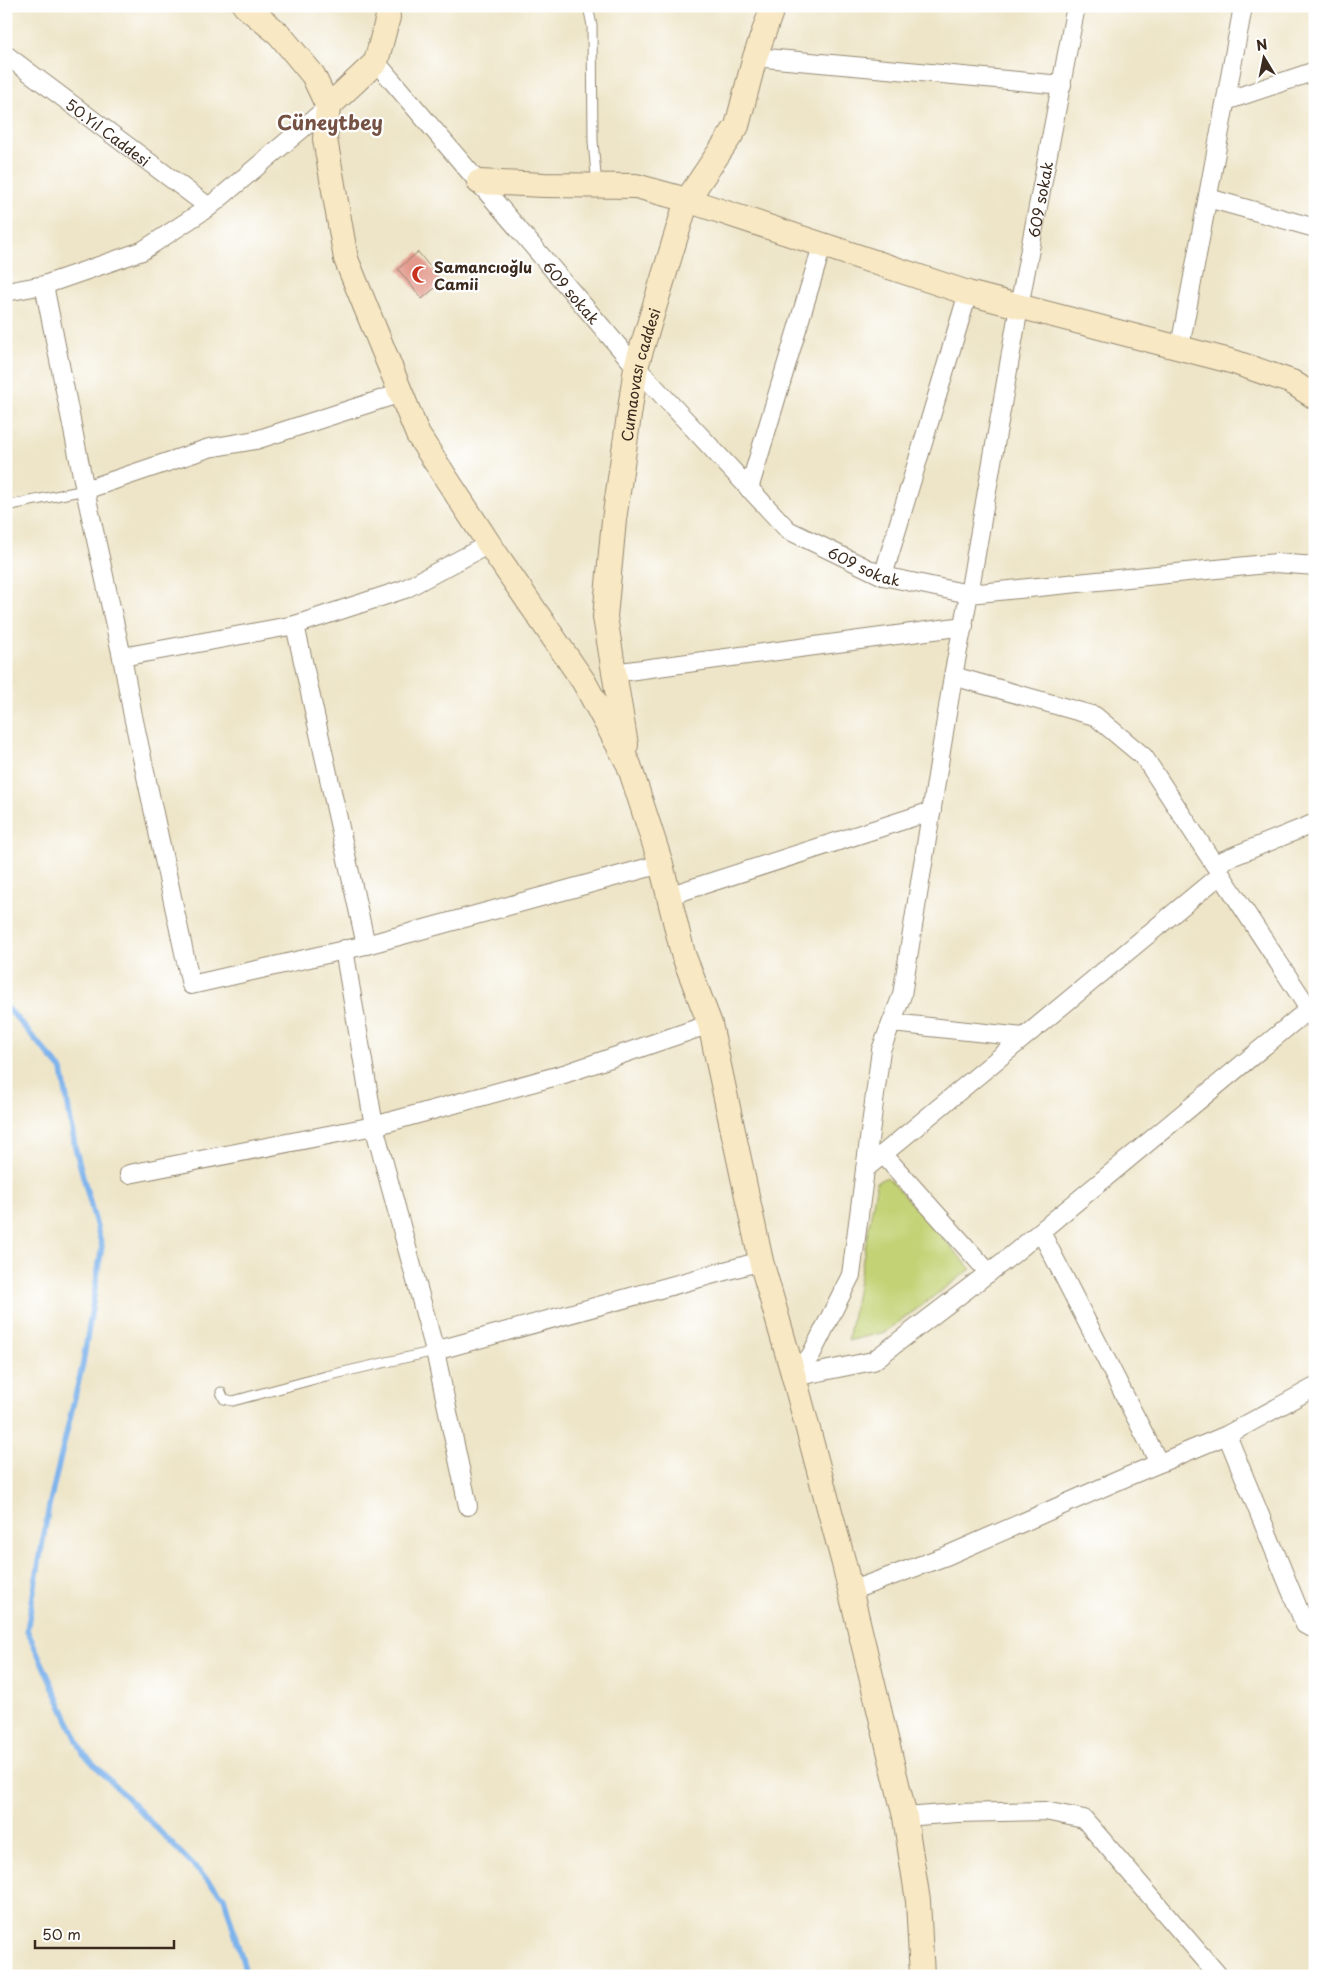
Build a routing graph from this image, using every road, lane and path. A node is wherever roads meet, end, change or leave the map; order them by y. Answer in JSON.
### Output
{"nodes":[{"id":1,"x":245,"y":6,"type":"edge"},
{"id":2,"x":386,"y":6,"type":"edge"},
{"id":3,"x":588,"y":6,"type":"edge"},
{"id":4,"x":772,"y":6,"type":"edge"},
{"id":5,"x":1076,"y":6,"type":"edge"},
{"id":6,"x":1242,"y":12,"type":"dead end"},
{"id":7,"x":6,"y":56,"type":"edge"},
{"id":8,"x":755,"y":57,"type":"junction"},
{"id":9,"x":376,"y":62,"type":"junction"},
{"id":10,"x":1315,"y":71,"type":"edge"},
{"id":11,"x":1062,"y":85,"type":"junction"},
{"id":12,"x":1226,"y":101,"type":"junction"},
{"id":13,"x":328,"y":107,"type":"junction"},
{"id":14,"x":478,"y":182,"type":"junction"},
{"id":15,"x":597,"y":186,"type":"junction"},
{"id":16,"x":1208,"y":198,"type":"junction"},
{"id":17,"x":687,"y":200,"type":"junction"},
{"id":18,"x":209,"y":207,"type":"junction"},
{"id":19,"x":1315,"y":228,"type":"edge"},
{"id":20,"x":822,"y":246,"type":"junction"},
{"id":21,"x":44,"y":285,"type":"junction"},
{"id":22,"x":6,"y":292,"type":"edge"},
{"id":23,"x":968,"y":292,"type":"junction"},
{"id":24,"x":1019,"y":307,"type":"junction"},
{"id":25,"x":1180,"y":348,"type":"junction"},
{"id":26,"x":636,"y":367,"type":"junction"},
{"id":27,"x":400,"y":393,"type":"junction"},
{"id":28,"x":1315,"y":397,"type":"edge"},
{"id":29,"x":749,"y":489,"type":"junction"},
{"id":30,"x":85,"y":490,"type":"junction"},
{"id":31,"x":6,"y":506,"type":"edge"},
{"id":32,"x":489,"y":544,"type":"junction"},
{"id":33,"x":1315,"y":566,"type":"edge"},
{"id":34,"x":884,"y":576,"type":"junction"},
{"id":35,"x":969,"y":594,"type":"junction"},
{"id":36,"x":295,"y":625,"type":"junction"},
{"id":37,"x":964,"y":626,"type":"junction"},
{"id":38,"x":122,"y":657,"type":"junction"},
{"id":39,"x":613,"y":673,"type":"junction"},
{"id":40,"x":953,"y":676,"type":"junction"},
{"id":41,"x":629,"y":765,"type":"junction"},
{"id":42,"x":932,"y":811,"type":"junction"},
{"id":43,"x":1315,"y":823,"type":"edge"},
{"id":44,"x":661,"y":864,"type":"junction"},
{"id":45,"x":1217,"y":870,"type":"junction"},
{"id":46,"x":668,"y":896,"type":"junction"},
{"id":47,"x":366,"y":945,"type":"junction"},
{"id":48,"x":344,"y":949,"type":"junction"},
{"id":49,"x":1312,"y":1015,"type":"edge"},
{"id":50,"x":892,"y":1023,"type":"junction"},
{"id":51,"x":710,"y":1024,"type":"junction"},
{"id":52,"x":1024,"y":1037,"type":"junction"},
{"id":53,"x":374,"y":1126,"type":"junction"},
{"id":54,"x":884,"y":1154,"type":"junction"},
{"id":55,"x":865,"y":1169,"type":"junction"},
{"id":56,"x":129,"y":1174,"type":"dead end"},
{"id":57,"x":1041,"y":1232,"type":"junction"},
{"id":58,"x":761,"y":1262,"type":"junction"},
{"id":59,"x":989,"y":1273,"type":"junction"},
{"id":60,"x":435,"y":1351,"type":"junction"},
{"id":61,"x":794,"y":1377,"type":"junction"},
{"id":62,"x":1315,"y":1387,"type":"edge"},
{"id":63,"x":221,"y":1392,"type":"dead end"},
{"id":64,"x":1227,"y":1435,"type":"junction"},
{"id":65,"x":1159,"y":1463,"type":"junction"},
{"id":66,"x":468,"y":1506,"type":"dead end"},
{"id":67,"x":850,"y":1591,"type":"junction"},
{"id":68,"x":1315,"y":1629,"type":"edge"},
{"id":69,"x":905,"y":1817,"type":"junction"},
{"id":70,"x":922,"y":1976,"type":"edge"},
{"id":71,"x":1219,"y":1976,"type":"edge"}],
"edges":[{"from":1,"to":13,"type":"main road"},
{"from":2,"to":9,"type":"main road"},
{"from":3,"to":15,"type":"lane"},
{"from":4,"to":8,"type":"main road","name":"Cumaovası caddesi"},
{"from":5,"to":11,"type":"street","name":"609 sokak"},
{"from":6,"to":12,"type":"street"},
{"from":7,"to":18,"type":"street","name":"50.Yıl Caddesi"},
{"from":8,"to":11,"type":"street"},
{"from":8,"to":17,"type":"main road","name":"Cumaovası caddesi"},
{"from":9,"to":13,"type":"main road"},
{"from":9,"to":14,"type":"street","name":"609 sokak"},
{"from":10,"to":12,"type":"street"},
{"from":11,"to":24,"type":"street","name":"609 sokak"},
{"from":12,"to":16,"type":"street"},
{"from":13,"to":18,"type":"street"},
{"from":13,"to":27,"type":"main road"},
{"from":14,"to":15,"type":"main road"},
{"from":14,"to":26,"type":"street","name":"609 sokak"},
{"from":15,"to":17,"type":"main road"},
{"from":16,"to":19,"type":"street"},
{"from":16,"to":25,"type":"street"},
{"from":17,"to":20,"type":"main road"},
{"from":17,"to":26,"type":"main road","name":"Cumaovası caddesi"},
{"from":18,"to":21,"type":"street"},
{"from":20,"to":23,"type":"main road"},
{"from":20,"to":29,"type":"street"},
{"from":21,"to":22,"type":"street"},
{"from":21,"to":30,"type":"street"},
{"from":23,"to":24,"type":"main road"},
{"from":23,"to":34,"type":"street"},
{"from":24,"to":25,"type":"main road"},
{"from":24,"to":35,"type":"street","name":"609 sokak"},
{"from":25,"to":28,"type":"main road"},
{"from":26,"to":29,"type":"street","name":"609 sokak"},
{"from":26,"to":39,"type":"main road","name":"Cumaovası caddesi"},
{"from":27,"to":30,"type":"street"},
{"from":27,"to":32,"type":"main road"},
{"from":29,"to":34,"type":"street","name":"609 sokak"},
{"from":30,"to":31,"type":"lane"},
{"from":30,"to":38,"type":"street"},
{"from":32,"to":36,"type":"street"},
{"from":32,"to":41,"type":"main road"},
{"from":33,"to":35,"type":"street"},
{"from":34,"to":35,"type":"street","name":"609 sokak"},
{"from":35,"to":37,"type":"street"},
{"from":36,"to":38,"type":"street"},
{"from":36,"to":47,"type":"street"},
{"from":37,"to":39,"type":"street"},
{"from":37,"to":40,"type":"street"},
{"from":38,"to":48,"type":"street"},
{"from":39,"to":41,"type":"main road","name":"Cumaovası caddesi"},
{"from":40,"to":42,"type":"street"},
{"from":40,"to":45,"type":"street"},
{"from":41,"to":44,"type":"main road"},
{"from":42,"to":46,"type":"street"},
{"from":42,"to":50,"type":"street"},
{"from":43,"to":45,"type":"street"},
{"from":44,"to":46,"type":"main road"},
{"from":44,"to":47,"type":"street"},
{"from":45,"to":49,"type":"street"},
{"from":45,"to":52,"type":"street"},
{"from":46,"to":51,"type":"main road"},
{"from":47,"to":48,"type":"street"},
{"from":48,"to":53,"type":"street"},
{"from":49,"to":57,"type":"street"},
{"from":50,"to":52,"type":"street"},
{"from":50,"to":55,"type":"street"},
{"from":51,"to":53,"type":"street"},
{"from":51,"to":58,"type":"main road"},
{"from":52,"to":54,"type":"street"},
{"from":53,"to":56,"type":"street"},
{"from":53,"to":60,"type":"street"},
{"from":54,"to":55,"type":"street"},
{"from":54,"to":59,"type":"street"},
{"from":55,"to":61,"type":"street"},
{"from":57,"to":59,"type":"street"},
{"from":57,"to":65,"type":"street"},
{"from":58,"to":60,"type":"street"},
{"from":58,"to":61,"type":"main road"},
{"from":59,"to":61,"type":"street"},
{"from":60,"to":63,"type":"lane"},
{"from":60,"to":66,"type":"street"},
{"from":61,"to":67,"type":"main road"},
{"from":62,"to":64,"type":"street"},
{"from":64,"to":65,"type":"street"},
{"from":64,"to":68,"type":"street"},
{"from":65,"to":67,"type":"street"},
{"from":67,"to":69,"type":"main road"},
{"from":69,"to":70,"type":"main road"},
{"from":69,"to":71,"type":"street"}]}
